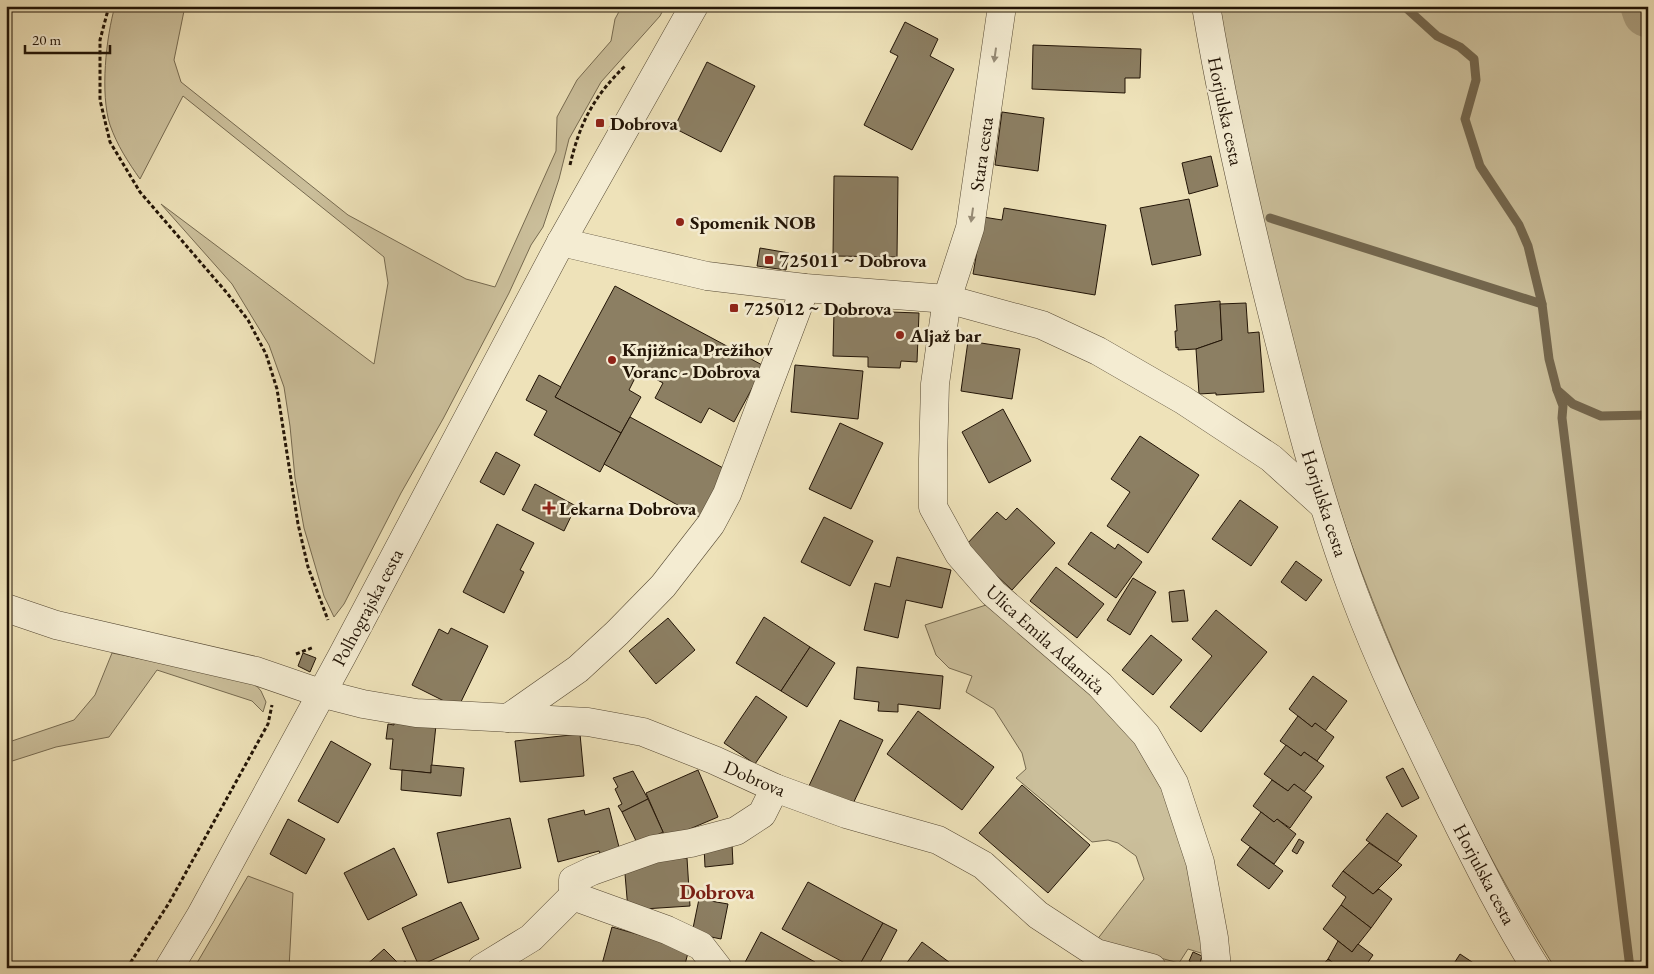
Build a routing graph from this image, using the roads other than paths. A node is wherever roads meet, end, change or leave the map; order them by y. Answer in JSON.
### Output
{"nodes":[{"id":1,"x":694,"y":6,"type":"edge"},
{"id":2,"x":1002,"y":6,"type":"edge"},
{"id":3,"x":1206,"y":6,"type":"edge"},
{"id":4,"x":561,"y":242,"type":"junction"},
{"id":5,"x":805,"y":288,"type":"junction"},
{"id":6,"x":947,"y":299,"type":"junction"},
{"id":7,"x":1323,"y":505,"type":"junction"},
{"id":8,"x":6,"y":608,"type":"edge"},
{"id":9,"x":320,"y":693,"type":"junction"},
{"id":10,"x":508,"y":718,"type":"junction"},
{"id":11,"x":775,"y":788,"type":"junction"},
{"id":12,"x":573,"y":896,"type":"junction"},
{"id":13,"x":169,"y":968,"type":"edge"},
{"id":14,"x":482,"y":968,"type":"edge"},
{"id":15,"x":718,"y":968,"type":"edge"},
{"id":16,"x":1152,"y":968,"type":"edge"},
{"id":17,"x":1217,"y":968,"type":"edge"},
{"id":18,"x":1536,"y":968,"type":"edge"}],
"edges":[{"from":1,"to":4,"type":"street","name":"Polhograjska cesta"},
{"from":2,"to":6,"type":"street","name":"Stara cesta","one_way":true},
{"from":3,"to":7,"type":"street","name":"Horjulska cesta"},
{"from":4,"to":5,"type":"street"},
{"from":4,"to":9,"type":"street","name":"Polhograjska cesta"},
{"from":5,"to":6,"type":"street"},
{"from":5,"to":10,"type":"street"},
{"from":6,"to":7,"type":"street"},
{"from":6,"to":17,"type":"street","name":"Ulica Emila Adamiča"},
{"from":7,"to":18,"type":"street","name":"Horjulska cesta"},
{"from":8,"to":9,"type":"street","name":"Dobrova"},
{"from":9,"to":10,"type":"street","name":"Dobrova"},
{"from":9,"to":13,"type":"street","name":"Polhograjska cesta"},
{"from":10,"to":11,"type":"street","name":"Dobrova"},
{"from":11,"to":12,"type":"street"},
{"from":11,"to":16,"type":"street","name":"Dobrova"},
{"from":12,"to":14,"type":"street"},
{"from":12,"to":15,"type":"street"}]}
